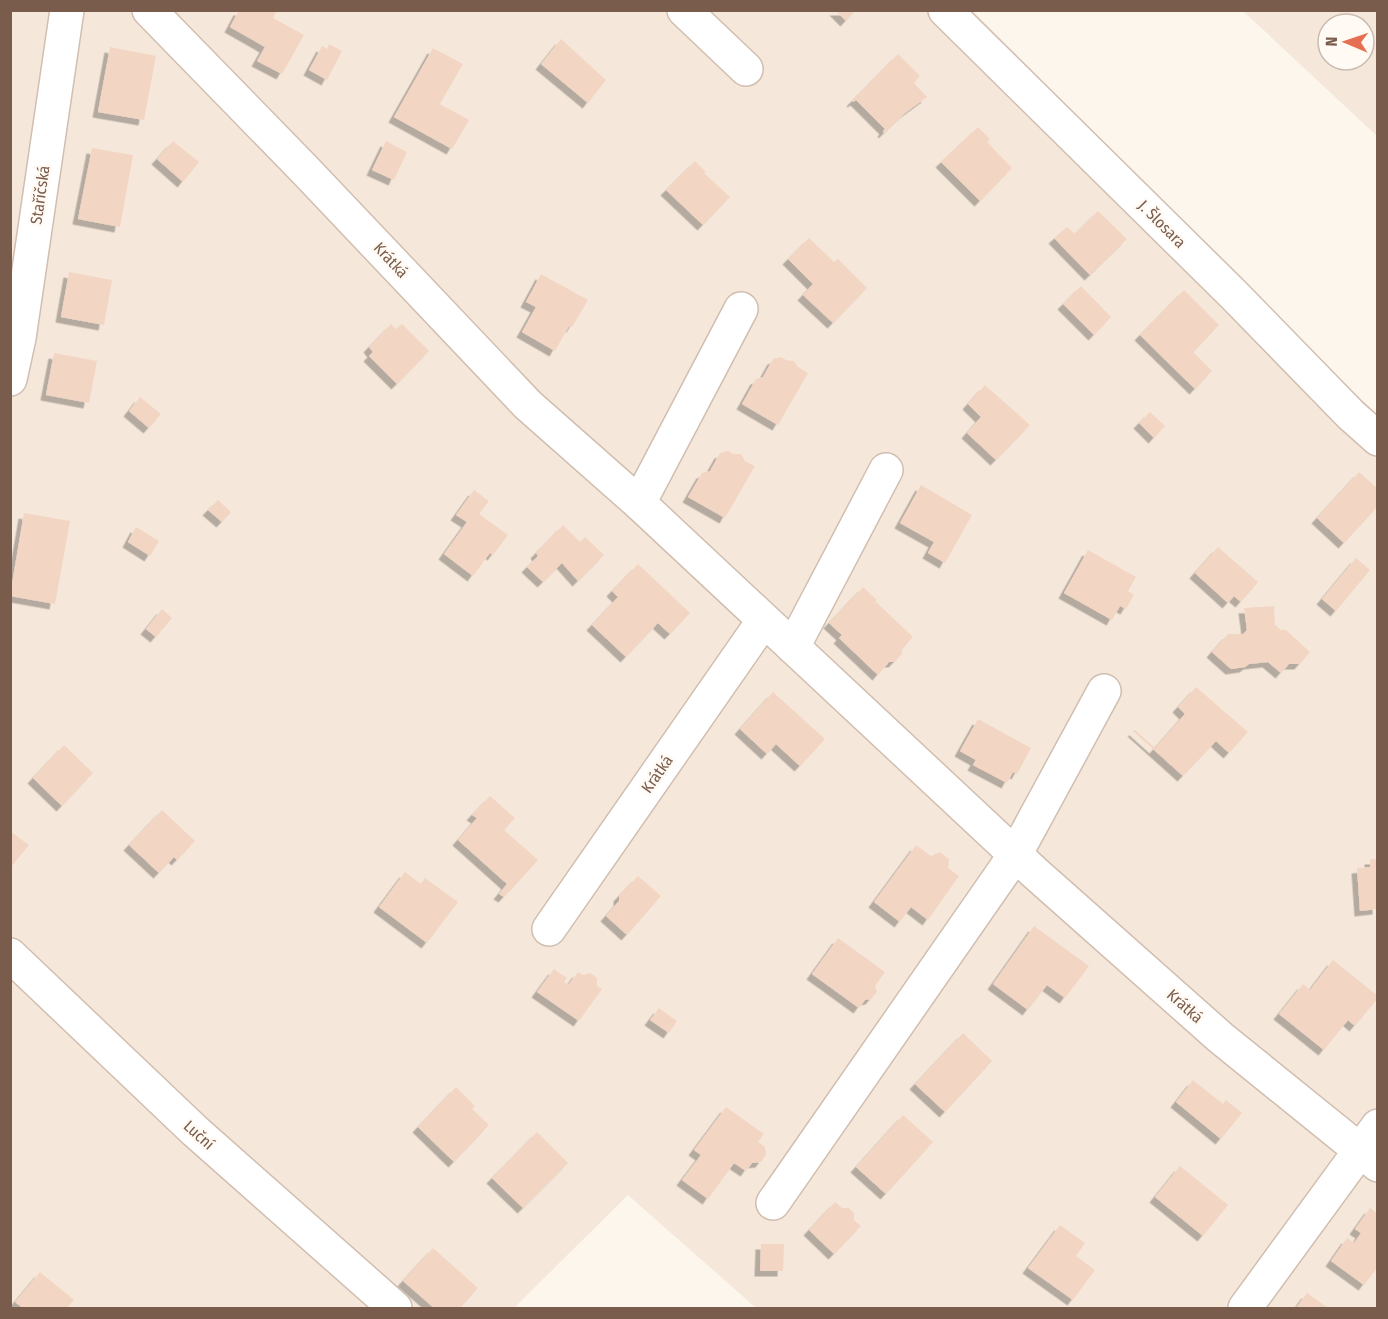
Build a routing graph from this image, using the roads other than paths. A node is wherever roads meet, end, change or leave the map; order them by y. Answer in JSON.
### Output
{"nodes":[{"id":1,"x":68,"y":10,"type":"edge"},
{"id":2,"x":149,"y":10,"type":"edge"},
{"id":3,"x":684,"y":10,"type":"edge"},
{"id":4,"x":945,"y":10,"type":"edge"},
{"id":5,"x":746,"y":69,"type":"dead end"},
{"id":6,"x":741,"y":309,"type":"dead end"},
{"id":7,"x":15,"y":335,"type":"edge"},
{"id":8,"x":10,"y":379,"type":"edge"},
{"id":9,"x":1377,"y":439,"type":"edge"},
{"id":10,"x":886,"y":470,"type":"dead end"},
{"id":11,"x":639,"y":503,"type":"junction"},
{"id":12,"x":764,"y":620,"type":"junction"},
{"id":13,"x":793,"y":647,"type":"junction"},
{"id":14,"x":1104,"y":691,"type":"dead end"},
{"id":15,"x":1016,"y":855,"type":"junction"},
{"id":16,"x":549,"y":929,"type":"dead end"},
{"id":17,"x":10,"y":955,"type":"edge"},
{"id":18,"x":1372,"y":1147,"type":"edge"},
{"id":19,"x":773,"y":1203,"type":"dead end"},
{"id":20,"x":395,"y":1308,"type":"edge"},
{"id":21,"x":1245,"y":1308,"type":"edge"}],
"edges":[{"from":1,"to":7,"type":"street","name":"Staříčská"},
{"from":2,"to":11,"type":"street","name":"Krátká"},
{"from":3,"to":5,"type":"street"},
{"from":4,"to":9,"type":"street","name":"J. Šlosara"},
{"from":6,"to":11,"type":"street"},
{"from":7,"to":8,"type":"street","name":"Staříčská"},
{"from":10,"to":13,"type":"street"},
{"from":11,"to":12,"type":"street","name":"Krátká"},
{"from":12,"to":13,"type":"street","name":"Krátká"},
{"from":12,"to":16,"type":"street","name":"Krátká"},
{"from":13,"to":15,"type":"street","name":"Krátká"},
{"from":14,"to":15,"type":"street"},
{"from":15,"to":18,"type":"street","name":"Krátká"},
{"from":15,"to":19,"type":"street"},
{"from":17,"to":20,"type":"street","name":"Luční"},
{"from":18,"to":21,"type":"street","name":"Krátká"}]}
